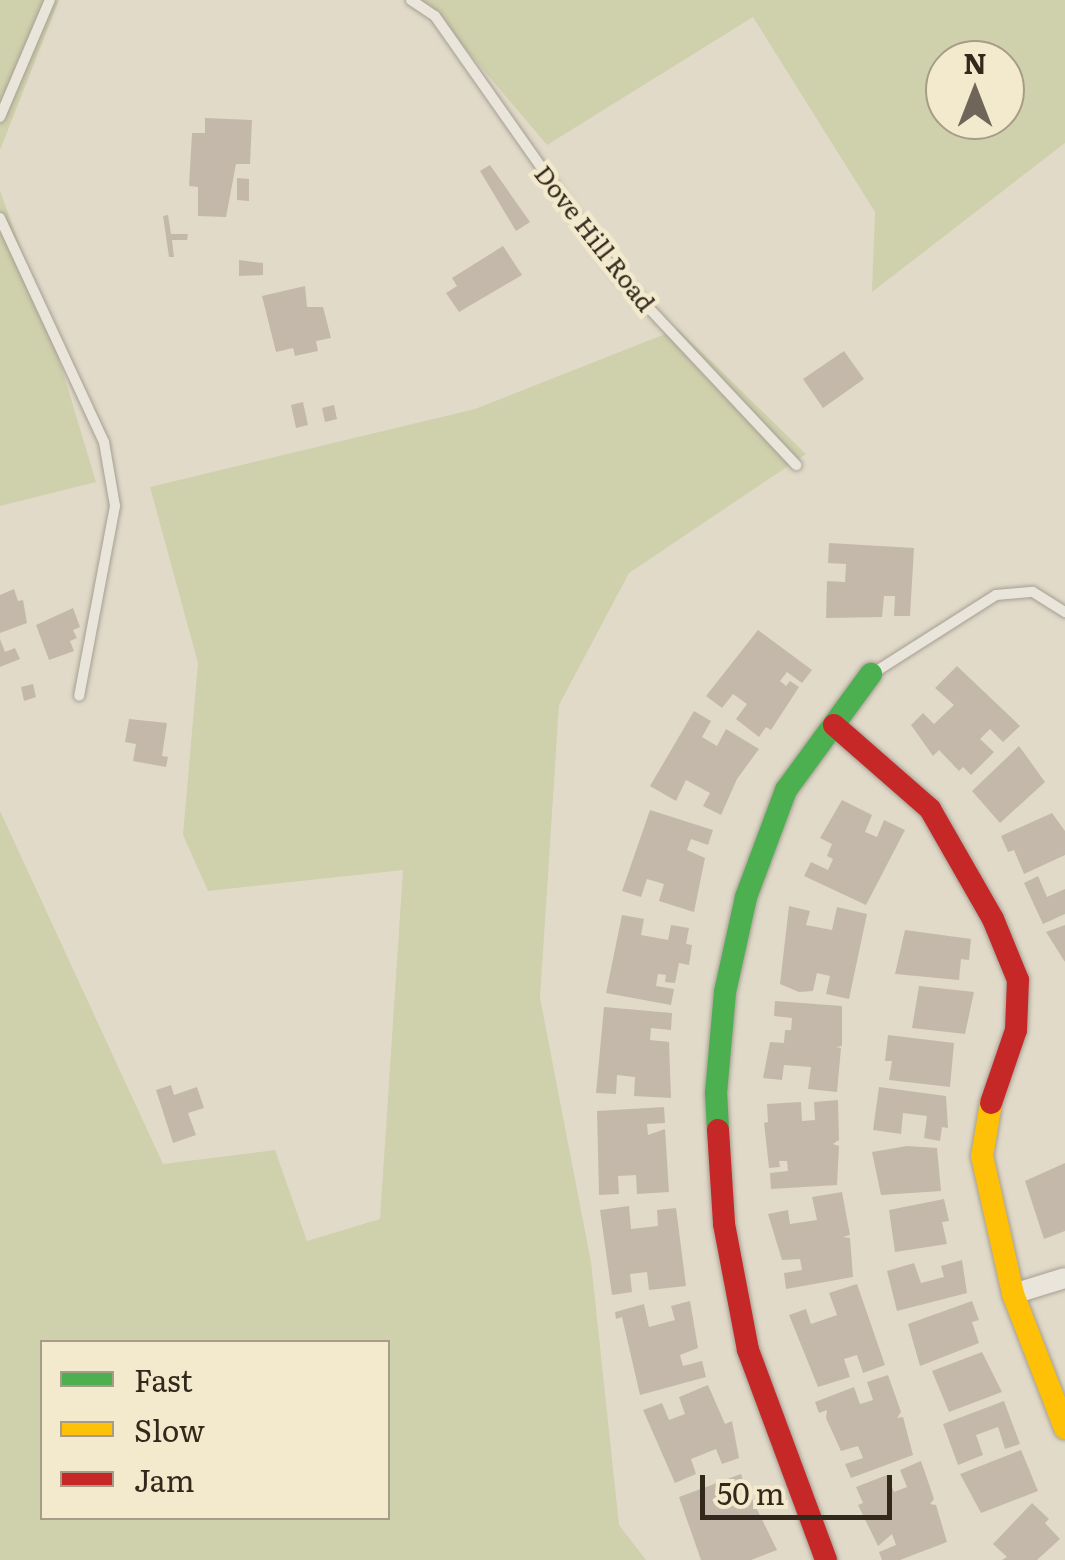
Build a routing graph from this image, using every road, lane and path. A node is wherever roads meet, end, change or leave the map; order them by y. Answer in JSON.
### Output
{"nodes":[{"id":1,"x":50,"y":0,"type":"edge"},
{"id":2,"x":410,"y":0,"type":"edge"},
{"id":3,"x":0,"y":118,"type":"edge"},
{"id":4,"x":0,"y":218,"type":"edge"},
{"id":5,"x":796,"y":466,"type":"dead end"},
{"id":6,"x":1065,"y":612,"type":"edge"},
{"id":7,"x":872,"y":674,"type":"joint"},
{"id":8,"x":79,"y":696,"type":"dead end"},
{"id":9,"x":834,"y":725,"type":"junction"},
{"id":10,"x":1065,"y":1278,"type":"edge"},
{"id":11,"x":1012,"y":1294,"type":"junction"},
{"id":12,"x":1065,"y":1428,"type":"edge"},
{"id":13,"x":826,"y":1560,"type":"edge"}],
"edges":[{"from":1,"to":3,"type":"lane"},
{"from":2,"to":5,"type":"lane","name":"Dove Hill Road"},
{"from":4,"to":8,"type":"lane"},
{"from":6,"to":7,"type":"lane"},
{"from":7,"to":9,"type":"street"},
{"from":9,"to":11,"type":"street"},
{"from":9,"to":13,"type":"street"},
{"from":10,"to":11,"type":"street"},
{"from":11,"to":12,"type":"street"}]}
